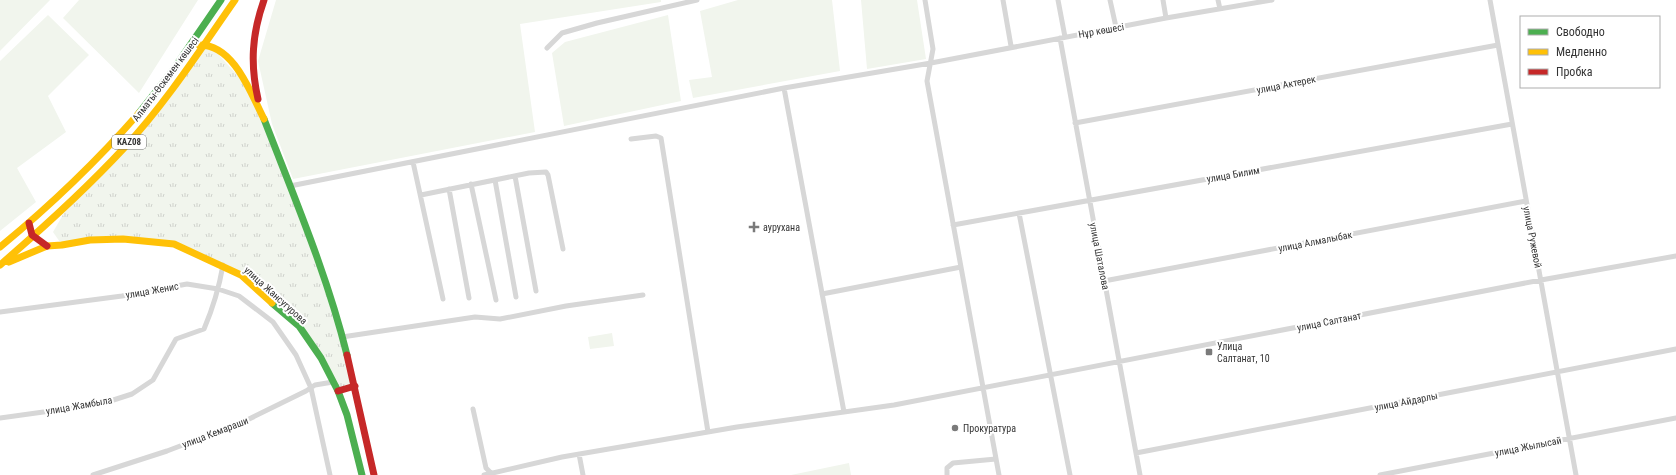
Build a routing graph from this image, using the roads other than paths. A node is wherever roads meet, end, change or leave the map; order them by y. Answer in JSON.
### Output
{"nodes":[{"id":1,"x":221,"y":0,"type":"edge"},
{"id":2,"x":235,"y":0,"type":"edge"},
{"id":3,"x":264,"y":0,"type":"edge"},
{"id":4,"x":697,"y":0,"type":"edge"},
{"id":5,"x":925,"y":0,"type":"edge"},
{"id":6,"x":1002,"y":0,"type":"edge"},
{"id":7,"x":1058,"y":0,"type":"edge"},
{"id":8,"x":1110,"y":0,"type":"edge"},
{"id":9,"x":1163,"y":0,"type":"edge"},
{"id":10,"x":1218,"y":0,"type":"edge"},
{"id":11,"x":1271,"y":0,"type":"edge"},
{"id":12,"x":1490,"y":0,"type":"edge"},
{"id":13,"x":677,"y":2,"type":"edge"},
{"id":14,"x":1220,"y":9,"type":"junction"},
{"id":15,"x":1166,"y":18,"type":"junction"},
{"id":16,"x":1116,"y":27,"type":"junction"},
{"id":17,"x":1062,"y":37,"type":"junction"},
{"id":18,"x":204,"y":44,"type":"junction"},
{"id":19,"x":1498,"y":45,"type":"junction"},
{"id":20,"x":1011,"y":46,"type":"junction"},
{"id":21,"x":547,"y":48,"type":"dead end"},
{"id":22,"x":179,"y":61,"type":"junction"},
{"id":23,"x":932,"y":63,"type":"junction"},
{"id":24,"x":784,"y":88,"type":"junction"},
{"id":25,"x":264,"y":119,"type":"junction"},
{"id":26,"x":1075,"y":123,"type":"junction"},
{"id":27,"x":1512,"y":124,"type":"junction"},
{"id":28,"x":631,"y":139,"type":"dead end"},
{"id":29,"x":413,"y":162,"type":"junction"},
{"id":30,"x":515,"y":176,"type":"junction"},
{"id":31,"x":495,"y":180,"type":"junction"},
{"id":32,"x":471,"y":184,"type":"junction"},
{"id":33,"x":290,"y":186,"type":"junction"},
{"id":34,"x":449,"y":189,"type":"junction"},
{"id":35,"x":421,"y":195,"type":"junction"},
{"id":36,"x":1089,"y":200,"type":"junction"},
{"id":37,"x":1526,"y":200,"type":"junction"},
{"id":38,"x":1019,"y":213,"type":"junction"},
{"id":39,"x":29,"y":223,"type":"junction"},
{"id":40,"x":953,"y":225,"type":"junction"},
{"id":41,"x":33,"y":237,"type":"junction"},
{"id":42,"x":0,"y":246,"type":"edge"},
{"id":43,"x":47,"y":246,"type":"junction"},
{"id":44,"x":563,"y":249,"type":"dead end"},
{"id":45,"x":1676,"y":256,"type":"edge"},
{"id":46,"x":0,"y":265,"type":"edge"},
{"id":47,"x":223,"y":265,"type":"junction"},
{"id":48,"x":961,"y":267,"type":"junction"},
{"id":49,"x":1541,"y":280,"type":"junction"},
{"id":50,"x":1104,"y":281,"type":"junction"},
{"id":51,"x":218,"y":289,"type":"junction"},
{"id":52,"x":536,"y":291,"type":"dead end"},
{"id":53,"x":822,"y":294,"type":"junction"},
{"id":54,"x":643,"y":295,"type":"dead end"},
{"id":55,"x":516,"y":297,"type":"dead end"},
{"id":56,"x":469,"y":298,"type":"dead end"},
{"id":57,"x":443,"y":299,"type":"dead end"},
{"id":58,"x":496,"y":300,"type":"dead end"},
{"id":59,"x":0,"y":312,"type":"edge"},
{"id":60,"x":342,"y":338,"type":"junction"},
{"id":61,"x":1676,"y":349,"type":"edge"},
{"id":62,"x":1119,"y":362,"type":"junction"},
{"id":63,"x":1558,"y":372,"type":"junction"},
{"id":64,"x":1050,"y":375,"type":"junction"},
{"id":65,"x":333,"y":382,"type":"junction"},
{"id":66,"x":356,"y":386,"type":"junction"},
{"id":67,"x":311,"y":388,"type":"junction"},
{"id":68,"x":982,"y":388,"type":"junction"},
{"id":69,"x":338,"y":390,"type":"junction"},
{"id":70,"x":473,"y":409,"type":"dead end"},
{"id":71,"x":844,"y":412,"type":"junction"},
{"id":72,"x":0,"y":418,"type":"edge"},
{"id":73,"x":1676,"y":418,"type":"edge"},
{"id":74,"x":708,"y":432,"type":"junction"},
{"id":75,"x":1570,"y":438,"type":"junction"},
{"id":76,"x":1136,"y":453,"type":"junction"},
{"id":77,"x":579,"y":454,"type":"junction"},
{"id":78,"x":996,"y":459,"type":"junction"},
{"id":79,"x":492,"y":474,"type":"edge"},
{"id":80,"x":93,"y":475,"type":"edge"},
{"id":81,"x":330,"y":475,"type":"edge"},
{"id":82,"x":362,"y":475,"type":"edge"},
{"id":83,"x":374,"y":475,"type":"edge"},
{"id":84,"x":484,"y":475,"type":"edge"},
{"id":85,"x":583,"y":475,"type":"edge"},
{"id":86,"x":947,"y":475,"type":"edge"},
{"id":87,"x":999,"y":475,"type":"edge"},
{"id":88,"x":1070,"y":475,"type":"edge"},
{"id":89,"x":1140,"y":475,"type":"edge"},
{"id":90,"x":1380,"y":475,"type":"edge"},
{"id":91,"x":1576,"y":475,"type":"edge"}],
"edges":[{"from":1,"to":22,"type":"main road","name":"Алматы-Өскемен көшесі","number":"KAZ08"},
{"from":2,"to":18,"type":"main road","name":"Алматы-Өскемен көшесі","number":"KAZ08"},
{"from":3,"to":25,"type":"main road"},
{"from":4,"to":13,"type":"street"},
{"from":5,"to":23,"type":"street"},
{"from":6,"to":20,"type":"street"},
{"from":7,"to":17,"type":"street","name":"улица Шаталова"},
{"from":8,"to":16,"type":"street"},
{"from":9,"to":15,"type":"street"},
{"from":10,"to":14,"type":"street"},
{"from":11,"to":14,"type":"street","name":"Нұр көшесі"},
{"from":12,"to":19,"type":"street","name":"улица Ружевой"},
{"from":13,"to":21,"type":"street"},
{"from":14,"to":15,"type":"street","name":"Нұр көшесі"},
{"from":15,"to":16,"type":"street","name":"Нұр көшесі"},
{"from":16,"to":17,"type":"street","name":"Нұр көшесі"},
{"from":17,"to":20,"type":"street","name":"Нұр көшесі"},
{"from":17,"to":26,"type":"street","name":"улица Шаталова"},
{"from":18,"to":22,"type":"main road"},
{"from":18,"to":25,"type":"main road"},
{"from":18,"to":41,"type":"main road","name":"Алматы-Өскемен көшесі","number":"KAZ08"},
{"from":19,"to":26,"type":"street","name":"улица Актерек"},
{"from":19,"to":27,"type":"street","name":"улица Ружевой"},
{"from":20,"to":23,"type":"street","name":"Нұр көшесі"},
{"from":22,"to":39,"type":"main road","name":"Алматы-Өскемен көшесі","number":"KAZ08"},
{"from":23,"to":24,"type":"street","name":"Нұр көшесі"},
{"from":23,"to":40,"type":"street"},
{"from":24,"to":29,"type":"street","name":"Нұр көшесі"},
{"from":24,"to":53,"type":"street"},
{"from":25,"to":33,"type":"main road"},
{"from":26,"to":36,"type":"street","name":"улица Шаталова"},
{"from":27,"to":36,"type":"street","name":"улица Билим"},
{"from":27,"to":37,"type":"street","name":"улица Ружевой"},
{"from":28,"to":74,"type":"street"},
{"from":29,"to":33,"type":"street","name":"Нұр көшесі"},
{"from":29,"to":35,"type":"street"},
{"from":30,"to":31,"type":"street"},
{"from":30,"to":44,"type":"street"},
{"from":30,"to":52,"type":"street"},
{"from":31,"to":32,"type":"street"},
{"from":31,"to":55,"type":"street"},
{"from":32,"to":34,"type":"street"},
{"from":32,"to":58,"type":"street"},
{"from":33,"to":60,"type":"main road"},
{"from":34,"to":35,"type":"street"},
{"from":34,"to":56,"type":"street"},
{"from":35,"to":57,"type":"street"},
{"from":36,"to":38,"type":"street","name":"улица Билим"},
{"from":36,"to":50,"type":"street","name":"улица Шаталова"},
{"from":37,"to":49,"type":"street","name":"улица Ружевой"},
{"from":37,"to":50,"type":"street","name":"улица Алмалыбак"},
{"from":38,"to":40,"type":"street","name":"улица Билим"},
{"from":38,"to":64,"type":"street"},
{"from":39,"to":41,"type":"main road"},
{"from":39,"to":42,"type":"main road","name":"Алматы-Өскемен көшесі","number":"KAZ08"},
{"from":40,"to":48,"type":"street"},
{"from":41,"to":43,"type":"main road"},
{"from":41,"to":46,"type":"main road","name":"Алматы-Өскемен көшесі","number":"KAZ08"},
{"from":43,"to":46,"type":"main road","name":"улица Жансугурова"},
{"from":43,"to":47,"type":"main road","name":"улица Жансугурова"},
{"from":45,"to":49,"type":"street","name":"улица Салтанат"},
{"from":47,"to":51,"type":"street","name":"улица Жамбыла"},
{"from":47,"to":65,"type":"main road","name":"улица Жансугурова"},
{"from":48,"to":53,"type":"street"},
{"from":48,"to":68,"type":"street"},
{"from":49,"to":62,"type":"street","name":"улица Салтанат"},
{"from":49,"to":63,"type":"street","name":"улица Ружевой"},
{"from":50,"to":62,"type":"street","name":"улица Шаталова"},
{"from":51,"to":59,"type":"street","name":"улица Женис"},
{"from":51,"to":67,"type":"street","name":"улица Женис"},
{"from":51,"to":72,"type":"street","name":"улица Жамбыла"},
{"from":53,"to":71,"type":"street"},
{"from":54,"to":60,"type":"street"},
{"from":60,"to":66,"type":"main road"},
{"from":61,"to":63,"type":"street","name":"улица Айдарлы"},
{"from":62,"to":64,"type":"street","name":"улица Салтанат"},
{"from":62,"to":76,"type":"street","name":"улица Шаталова"},
{"from":63,"to":75,"type":"street","name":"улица Ружевой"},
{"from":63,"to":76,"type":"street","name":"улица Айдарлы"},
{"from":64,"to":68,"type":"street","name":"улица Салтанат"},
{"from":64,"to":88,"type":"street"},
{"from":65,"to":67,"type":"street","name":"улица Кемараши"},
{"from":65,"to":69,"type":"main road","name":"улица Жансугурова"},
{"from":66,"to":69,"type":"main road"},
{"from":66,"to":83,"type":"main road"},
{"from":67,"to":80,"type":"street","name":"улица Кемараши"},
{"from":67,"to":81,"type":"street","name":"улица Женис"},
{"from":68,"to":71,"type":"street","name":"улица Салтанат"},
{"from":68,"to":78,"type":"street"},
{"from":69,"to":82,"type":"main road","name":"улица Жансугурова"},
{"from":70,"to":79,"type":"street"},
{"from":71,"to":74,"type":"street","name":"улица Салтанат"},
{"from":73,"to":75,"type":"street","name":"улица Жылысай"},
{"from":74,"to":77,"type":"street","name":"улица Салтанат"},
{"from":75,"to":90,"type":"street","name":"улица Жылысай"},
{"from":75,"to":91,"type":"street","name":"улица Ружевой"},
{"from":76,"to":89,"type":"street","name":"улица Шаталова"},
{"from":77,"to":79,"type":"street","name":"улица Салтанат"},
{"from":77,"to":85,"type":"street"},
{"from":78,"to":86,"type":"street"},
{"from":78,"to":87,"type":"street"},
{"from":79,"to":84,"type":"street","name":"улица Салтанат"}]}
